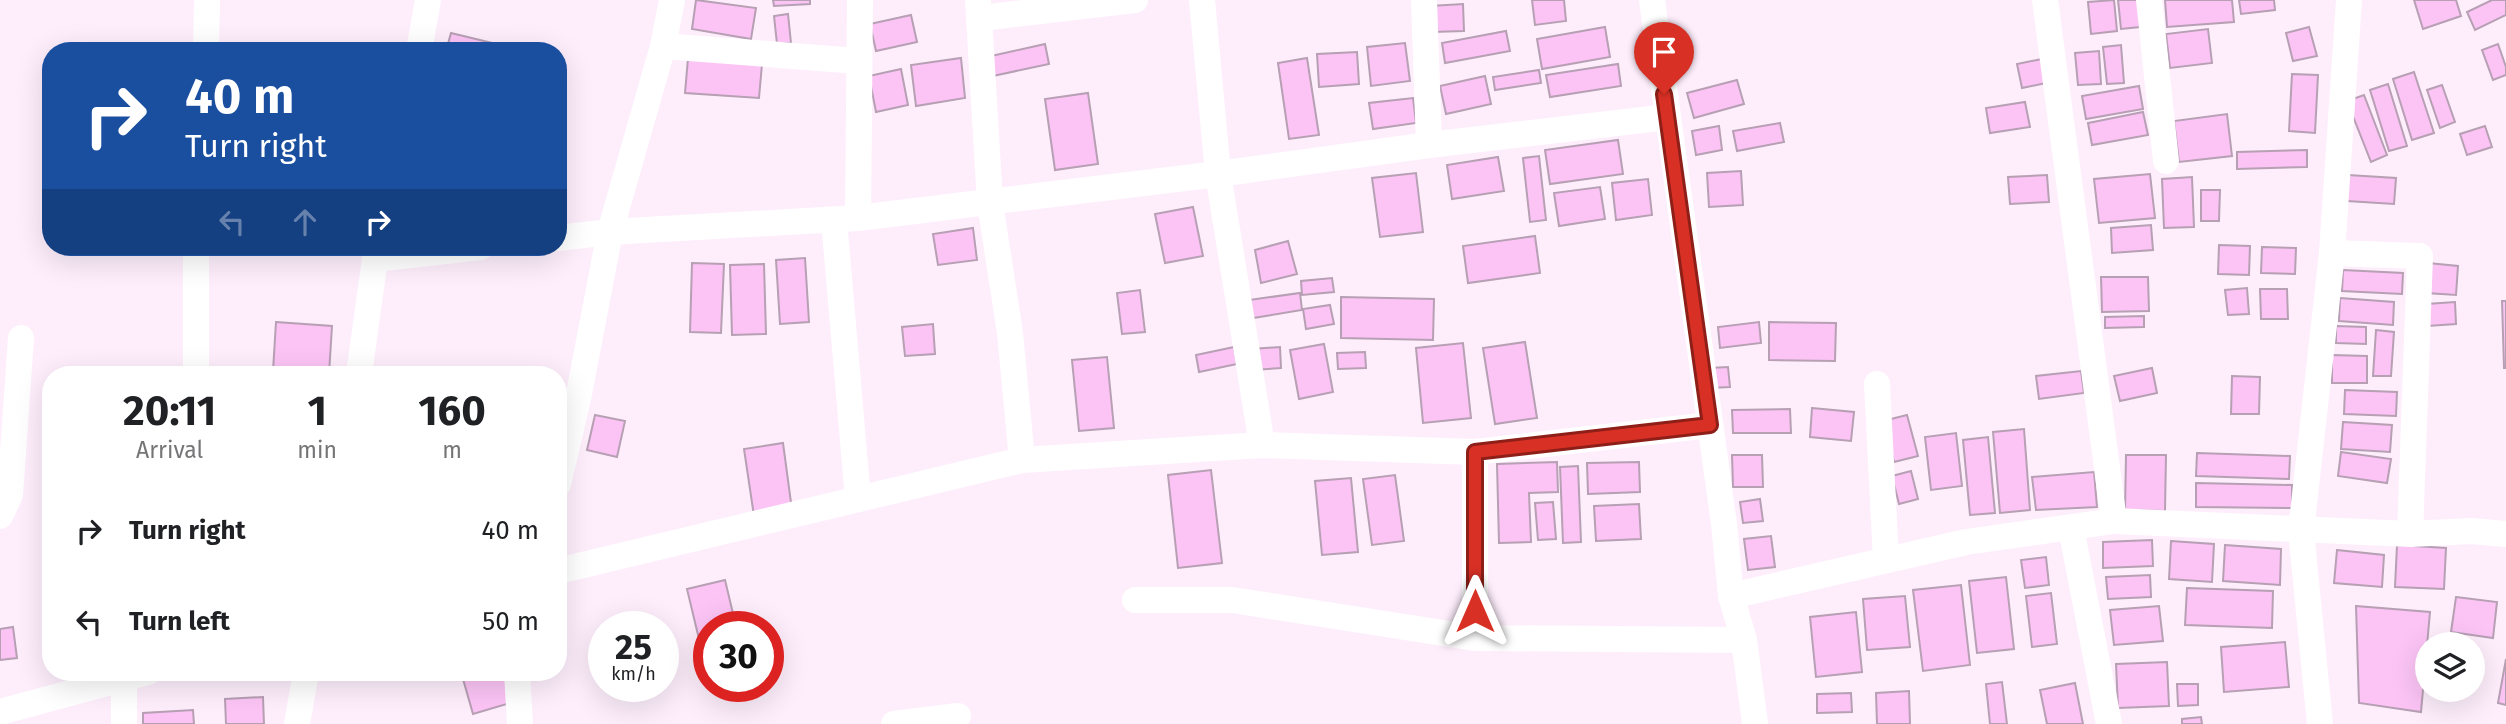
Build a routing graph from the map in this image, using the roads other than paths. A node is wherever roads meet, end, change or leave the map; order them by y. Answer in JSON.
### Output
{"nodes":[{"id":1,"x":207,"y":0,"type":"edge"},
{"id":2,"x":428,"y":0,"type":"edge"},
{"id":3,"x":672,"y":0,"type":"edge"},
{"id":4,"x":860,"y":0,"type":"edge"},
{"id":5,"x":1135,"y":0,"type":"edge"},
{"id":6,"x":1202,"y":0,"type":"edge"},
{"id":7,"x":1424,"y":0,"type":"edge"},
{"id":8,"x":1652,"y":0,"type":"edge"},
{"id":9,"x":2045,"y":0,"type":"edge"},
{"id":10,"x":2149,"y":0,"type":"edge"},
{"id":11,"x":2349,"y":0,"type":"edge"},
{"id":12,"x":979,"y":9,"type":"edge"},
{"id":13,"x":206,"y":42,"type":"edge"},
{"id":14,"x":421,"y":42,"type":"edge"},
{"id":15,"x":663,"y":46,"type":"junction"},
{"id":16,"x":859,"y":61,"type":"junction"},
{"id":17,"x":1668,"y":117,"type":"junction"},
{"id":18,"x":1429,"y":145,"type":"junction"},
{"id":19,"x":2166,"y":161,"type":"dead end"},
{"id":20,"x":1218,"y":174,"type":"junction"},
{"id":21,"x":990,"y":203,"type":"junction"},
{"id":22,"x":846,"y":219,"type":"junction"},
{"id":23,"x":610,"y":232,"type":"junction"},
{"id":24,"x":567,"y":237,"type":"edge"},
{"id":25,"x":2332,"y":253,"type":"junction"},
{"id":26,"x":196,"y":256,"type":"edge"},
{"id":27,"x":376,"y":256,"type":"edge"},
{"id":28,"x":21,"y":338,"type":"dead end"},
{"id":29,"x":196,"y":366,"type":"edge"},
{"id":30,"x":360,"y":366,"type":"edge"},
{"id":31,"x":1877,"y":384,"type":"dead end"},
{"id":32,"x":1710,"y":425,"type":"junction"},
{"id":33,"x":1262,"y":445,"type":"junction"},
{"id":34,"x":567,"y":446,"type":"edge"},
{"id":35,"x":1475,"y":452,"type":"junction"},
{"id":36,"x":1022,"y":460,"type":"junction"},
{"id":37,"x":858,"y":499,"type":"junction"},
{"id":38,"x":0,"y":516,"type":"edge"},
{"id":39,"x":2115,"y":521,"type":"junction"},
{"id":40,"x":2071,"y":528,"type":"junction"},
{"id":41,"x":2301,"y":531,"type":"junction"},
{"id":42,"x":2410,"y":534,"type":"junction"},
{"id":43,"x":2506,"y":534,"type":"edge"},
{"id":44,"x":1886,"y":561,"type":"junction"},
{"id":45,"x":567,"y":569,"type":"edge"},
{"id":46,"x":1731,"y":596,"type":"junction"},
{"id":47,"x":1135,"y":600,"type":"dead end"},
{"id":48,"x":1475,"y":638,"type":"junction"},
{"id":49,"x":1744,"y":640,"type":"junction"},
{"id":50,"x":117,"y":681,"type":"edge"},
{"id":51,"x":135,"y":681,"type":"edge"},
{"id":52,"x":304,"y":681,"type":"edge"},
{"id":53,"x":518,"y":681,"type":"edge"},
{"id":54,"x":0,"y":712,"type":"edge"},
{"id":55,"x":958,"y":716,"type":"dead end"},
{"id":56,"x":124,"y":724,"type":"edge"},
{"id":57,"x":297,"y":724,"type":"edge"},
{"id":58,"x":520,"y":724,"type":"edge"},
{"id":59,"x":894,"y":724,"type":"edge"},
{"id":60,"x":1755,"y":724,"type":"edge"},
{"id":61,"x":2109,"y":724,"type":"edge"},
{"id":62,"x":2320,"y":724,"type":"edge"}],
"edges":[{"from":1,"to":13,"type":"street"},
{"from":2,"to":14,"type":"street"},
{"from":3,"to":15,"type":"street"},
{"from":4,"to":16,"type":"street"},
{"from":5,"to":12,"type":"street"},
{"from":6,"to":20,"type":"street"},
{"from":7,"to":18,"type":"street"},
{"from":8,"to":17,"type":"street"},
{"from":9,"to":39,"type":"street"},
{"from":10,"to":19,"type":"street"},
{"from":11,"to":25,"type":"street"},
{"from":12,"to":21,"type":"street"},
{"from":15,"to":16,"type":"street"},
{"from":15,"to":23,"type":"street"},
{"from":16,"to":22,"type":"street"},
{"from":17,"to":18,"type":"street"},
{"from":17,"to":32,"type":"street"},
{"from":18,"to":20,"type":"street"},
{"from":20,"to":21,"type":"street"},
{"from":20,"to":33,"type":"street"},
{"from":21,"to":22,"type":"street"},
{"from":21,"to":36,"type":"street"},
{"from":22,"to":23,"type":"street"},
{"from":22,"to":37,"type":"street"},
{"from":23,"to":24,"type":"street"},
{"from":23,"to":34,"type":"street"},
{"from":25,"to":41,"type":"street"},
{"from":25,"to":42,"type":"street"},
{"from":26,"to":29,"type":"street"},
{"from":27,"to":30,"type":"street"},
{"from":28,"to":38,"type":"street"},
{"from":31,"to":44,"type":"street"},
{"from":32,"to":35,"type":"street"},
{"from":32,"to":46,"type":"street"},
{"from":33,"to":35,"type":"street"},
{"from":33,"to":36,"type":"street"},
{"from":35,"to":48,"type":"street"},
{"from":36,"to":37,"type":"street"},
{"from":37,"to":45,"type":"street"},
{"from":39,"to":40,"type":"street"},
{"from":39,"to":41,"type":"street"},
{"from":40,"to":44,"type":"street"},
{"from":40,"to":61,"type":"street"},
{"from":41,"to":42,"type":"street"},
{"from":41,"to":62,"type":"street"},
{"from":42,"to":43,"type":"street"},
{"from":44,"to":46,"type":"street"},
{"from":46,"to":49,"type":"street"},
{"from":47,"to":48,"type":"street"},
{"from":48,"to":49,"type":"street"},
{"from":49,"to":60,"type":"street"},
{"from":50,"to":54,"type":"street"},
{"from":51,"to":56,"type":"street"},
{"from":52,"to":57,"type":"street"},
{"from":53,"to":58,"type":"street"},
{"from":55,"to":59,"type":"street"}]}
